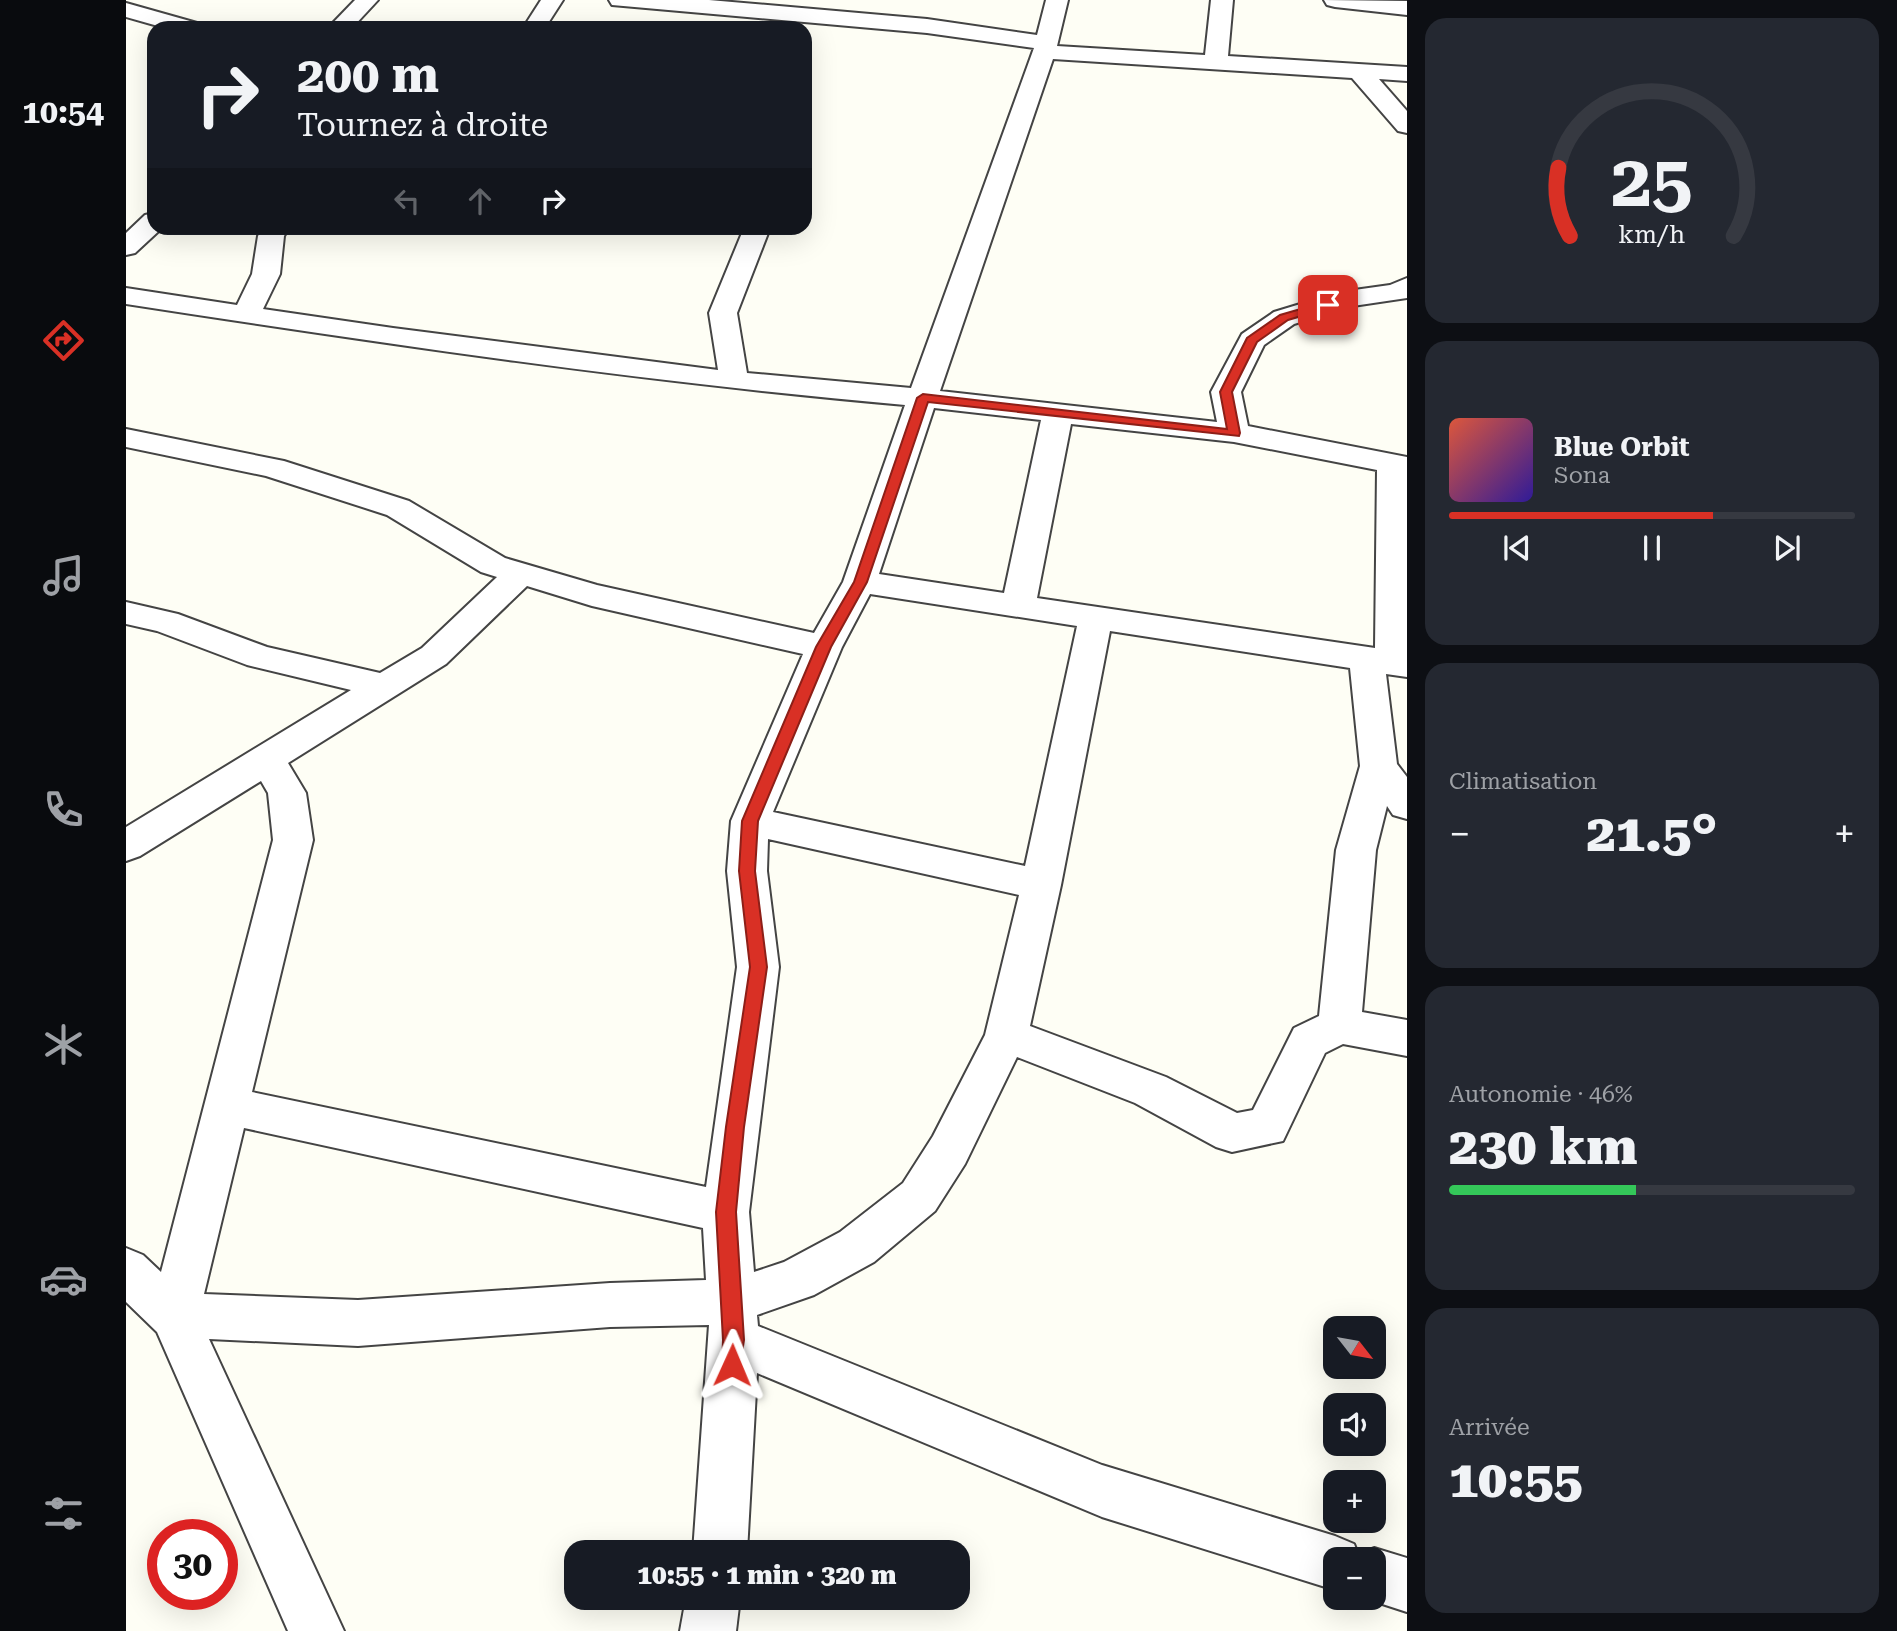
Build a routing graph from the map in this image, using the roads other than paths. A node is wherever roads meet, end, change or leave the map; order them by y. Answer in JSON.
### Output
{"nodes":[{"id":1,"x":367,"y":0,"type":"edge"},
{"id":2,"x":552,"y":0,"type":"edge"},
{"id":3,"x":620,"y":0,"type":"edge"},
{"id":4,"x":1057,"y":0,"type":"edge"},
{"id":5,"x":1222,"y":0,"type":"edge"},
{"id":6,"x":1335,"y":0,"type":"edge"},
{"id":7,"x":1407,"y":8,"type":"edge"},
{"id":8,"x":126,"y":10,"type":"edge"},
{"id":9,"x":164,"y":21,"type":"edge"},
{"id":10,"x":346,"y":21,"type":"edge"},
{"id":11,"x":538,"y":21,"type":"edge"},
{"id":12,"x":1045,"y":48,"type":"junction"},
{"id":13,"x":1216,"y":63,"type":"junction"},
{"id":14,"x":1359,"y":71,"type":"junction"},
{"id":15,"x":1407,"y":74,"type":"edge"},
{"id":16,"x":1407,"y":127,"type":"edge"},
{"id":17,"x":147,"y":228,"type":"edge"},
{"id":18,"x":272,"y":235,"type":"edge"},
{"id":19,"x":754,"y":235,"type":"edge"},
{"id":20,"x":126,"y":247,"type":"edge"},
{"id":21,"x":1407,"y":286,"type":"edge"},
{"id":22,"x":126,"y":296,"type":"edge"},
{"id":23,"x":247,"y":313,"type":"junction"},
{"id":24,"x":734,"y":381,"type":"junction"},
{"id":25,"x":923,"y":398,"type":"junction"},
{"id":26,"x":1058,"y":413,"type":"junction"},
{"id":27,"x":1234,"y":433,"type":"junction"},
{"id":28,"x":126,"y":438,"type":"edge"},
{"id":29,"x":1400,"y":465,"type":"edge"},
{"id":30,"x":520,"y":573,"type":"junction"},
{"id":31,"x":860,"y":582,"type":"junction"},
{"id":32,"x":1018,"y":606,"type":"junction"},
{"id":33,"x":126,"y":613,"type":"edge"},
{"id":34,"x":1096,"y":617,"type":"junction"},
{"id":35,"x":824,"y":647,"type":"junction"},
{"id":36,"x":1389,"y":662,"type":"edge"},
{"id":37,"x":385,"y":686,"type":"junction"},
{"id":38,"x":266,"y":758,"type":"junction"},
{"id":39,"x":1379,"y":766,"type":"junction"},
{"id":40,"x":1407,"y":805,"type":"edge"},
{"id":41,"x":750,"y":821,"type":"junction"},
{"id":42,"x":126,"y":846,"type":"edge"},
{"id":43,"x":1041,"y":885,"type":"junction"},
{"id":44,"x":1339,"y":1026,"type":"junction"},
{"id":45,"x":1006,"y":1035,"type":"junction"},
{"id":46,"x":1407,"y":1038,"type":"edge"},
{"id":47,"x":226,"y":1105,"type":"junction"},
{"id":48,"x":726,"y":1212,"type":"junction"},
{"id":49,"x":126,"y":1270,"type":"edge"},
{"id":50,"x":174,"y":1316,"type":"junction"},
{"id":51,"x":732,"y":1321,"type":"junction"},
{"id":52,"x":721,"y":1540,"type":"edge"},
{"id":53,"x":1323,"y":1559,"type":"edge"},
{"id":54,"x":1386,"y":1579,"type":"edge"},
{"id":55,"x":1407,"y":1585,"type":"edge"},
{"id":56,"x":711,"y":1610,"type":"edge"},
{"id":57,"x":316,"y":1631,"type":"edge"},
{"id":58,"x":708,"y":1631,"type":"edge"}],
"edges":[{"from":1,"to":10,"type":"street"},
{"from":2,"to":11,"type":"street"},
{"from":3,"to":12,"type":"street"},
{"from":4,"to":12,"type":"street"},
{"from":5,"to":13,"type":"street"},
{"from":6,"to":7,"type":"street"},
{"from":8,"to":9,"type":"street"},
{"from":12,"to":13,"type":"street"},
{"from":12,"to":25,"type":"street"},
{"from":13,"to":14,"type":"street"},
{"from":14,"to":15,"type":"street"},
{"from":14,"to":16,"type":"street"},
{"from":17,"to":20,"type":"street"},
{"from":18,"to":23,"type":"street"},
{"from":19,"to":24,"type":"street"},
{"from":21,"to":27,"type":"street"},
{"from":22,"to":23,"type":"street"},
{"from":23,"to":24,"type":"street"},
{"from":24,"to":25,"type":"street"},
{"from":25,"to":26,"type":"street"},
{"from":25,"to":31,"type":"street"},
{"from":26,"to":27,"type":"street"},
{"from":26,"to":32,"type":"street"},
{"from":27,"to":29,"type":"street"},
{"from":28,"to":30,"type":"street"},
{"from":29,"to":36,"type":"street"},
{"from":30,"to":35,"type":"street"},
{"from":30,"to":37,"type":"street"},
{"from":31,"to":32,"type":"street"},
{"from":31,"to":35,"type":"street"},
{"from":32,"to":34,"type":"street"},
{"from":33,"to":37,"type":"street"},
{"from":34,"to":36,"type":"street"},
{"from":34,"to":43,"type":"street"},
{"from":35,"to":41,"type":"street"},
{"from":36,"to":39,"type":"street"},
{"from":37,"to":38,"type":"street"},
{"from":38,"to":42,"type":"street"},
{"from":38,"to":47,"type":"street"},
{"from":39,"to":40,"type":"street"},
{"from":39,"to":44,"type":"street"},
{"from":41,"to":43,"type":"street"},
{"from":41,"to":48,"type":"street"},
{"from":43,"to":45,"type":"street"},
{"from":44,"to":45,"type":"street"},
{"from":44,"to":46,"type":"street"},
{"from":45,"to":51,"type":"street"},
{"from":47,"to":48,"type":"street"},
{"from":47,"to":50,"type":"street"},
{"from":48,"to":51,"type":"street"},
{"from":49,"to":50,"type":"street"},
{"from":50,"to":51,"type":"street"},
{"from":50,"to":57,"type":"street"},
{"from":51,"to":52,"type":"street"},
{"from":51,"to":53,"type":"street"},
{"from":54,"to":55,"type":"street"},
{"from":56,"to":58,"type":"street"}]}
